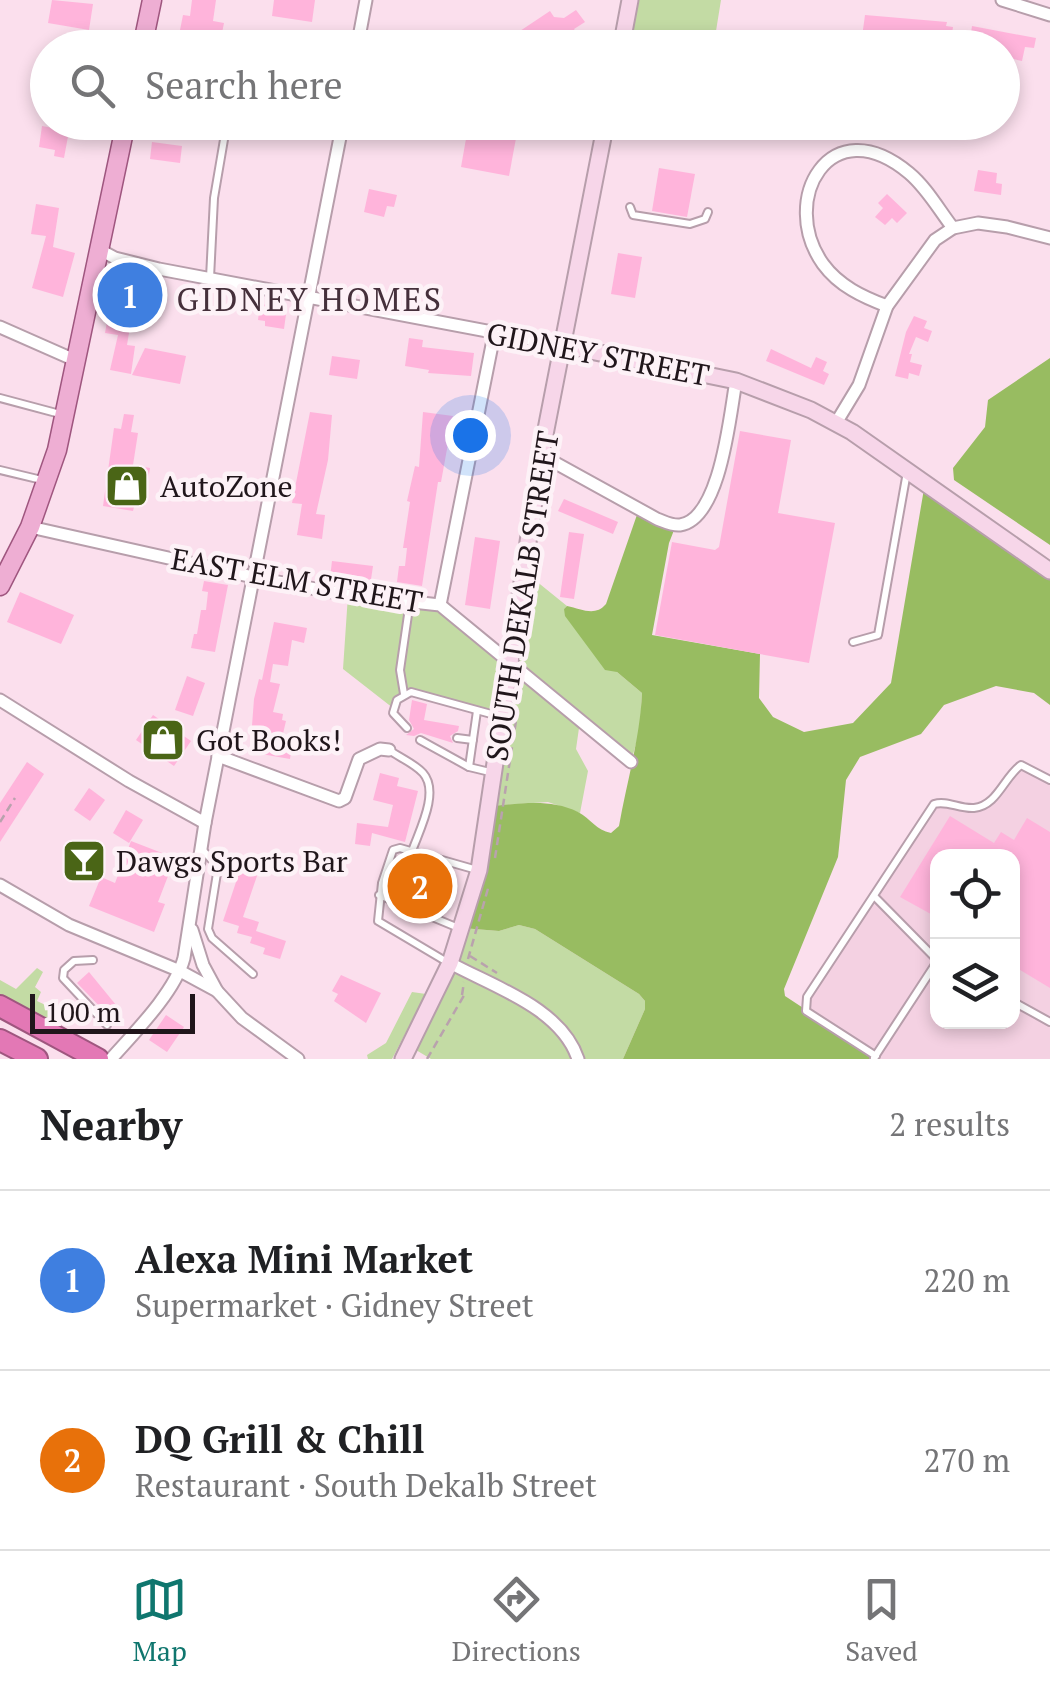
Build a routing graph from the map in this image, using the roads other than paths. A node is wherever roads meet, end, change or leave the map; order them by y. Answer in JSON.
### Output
{"nodes":[{"id":1,"x":152,"y":0,"type":"edge"},
{"id":2,"x":366,"y":0,"type":"edge"},
{"id":3,"x":630,"y":0,"type":"edge"},
{"id":4,"x":1002,"y":0,"type":"edge"},
{"id":5,"x":1045,"y":9,"type":"edge"},
{"id":6,"x":146,"y":30,"type":"edge"},
{"id":7,"x":360,"y":30,"type":"edge"},
{"id":8,"x":624,"y":30,"type":"edge"},
{"id":9,"x":122,"y":140,"type":"edge"},
{"id":10,"x":225,"y":140,"type":"edge"},
{"id":11,"x":340,"y":140,"type":"edge"},
{"id":12,"x":602,"y":140,"type":"edge"},
{"id":13,"x":630,"y":207,"type":"dead end"},
{"id":14,"x":708,"y":212,"type":"dead end"},
{"id":15,"x":953,"y":228,"type":"junction"},
{"id":16,"x":1050,"y":238,"type":"edge"},
{"id":17,"x":100,"y":250,"type":"junction"},
{"id":18,"x":210,"y":279,"type":"junction"},
{"id":19,"x":310,"y":299,"type":"junction"},
{"id":20,"x":887,"y":306,"type":"junction"},
{"id":21,"x":0,"y":327,"type":"edge"},
{"id":22,"x":494,"y":335,"type":"junction"},
{"id":23,"x":561,"y":345,"type":"junction"},
{"id":24,"x":77,"y":361,"type":"junction"},
{"id":25,"x":736,"y":381,"type":"junction"},
{"id":26,"x":0,"y":398,"type":"edge"},
{"id":27,"x":66,"y":416,"type":"junction"},
{"id":28,"x":836,"y":423,"type":"junction"},
{"id":29,"x":542,"y":455,"type":"junction"},
{"id":30,"x":0,"y":470,"type":"edge"},
{"id":31,"x":907,"y":471,"type":"junction"},
{"id":32,"x":47,"y":482,"type":"junction"},
{"id":33,"x":30,"y":527,"type":"junction"},
{"id":34,"x":1050,"y":571,"type":"edge"},
{"id":35,"x":3,"y":574,"type":"edge"},
{"id":36,"x":252,"y":578,"type":"junction"},
{"id":37,"x":410,"y":600,"type":"junction"},
{"id":38,"x":440,"y":605,"type":"junction"},
{"id":39,"x":853,"y":642,"type":"dead end"},
{"id":40,"x":512,"y":663,"type":"junction"},
{"id":41,"x":404,"y":694,"type":"junction"},
{"id":42,"x":0,"y":700,"type":"edge"},
{"id":43,"x":477,"y":710,"type":"junction"},
{"id":44,"x":503,"y":718,"type":"junction"},
{"id":45,"x":407,"y":728,"type":"dead end"},
{"id":46,"x":457,"y":738,"type":"dead end"},
{"id":47,"x":420,"y":740,"type":"dead end"},
{"id":48,"x":472,"y":740,"type":"junction"},
{"id":49,"x":389,"y":750,"type":"joint"},
{"id":50,"x":218,"y":756,"type":"junction"},
{"id":51,"x":631,"y":762,"type":"dead end"},
{"id":52,"x":469,"y":767,"type":"junction"},
{"id":53,"x":495,"y":774,"type":"junction"},
{"id":54,"x":1050,"y":780,"type":"edge"},
{"id":55,"x":205,"y":824,"type":"junction"},
{"id":56,"x":200,"y":847,"type":"junction"},
{"id":57,"x":412,"y":851,"type":"junction"},
{"id":58,"x":478,"y":870,"type":"junction"},
{"id":59,"x":0,"y":885,"type":"edge"},
{"id":60,"x":379,"y":896,"type":"junction"},
{"id":61,"x":874,"y":896,"type":"junction"},
{"id":62,"x":209,"y":915,"type":"junction"},
{"id":63,"x":191,"y":922,"type":"junction"},
{"id":64,"x":462,"y":929,"type":"junction"},
{"id":65,"x":930,"y":953,"type":"edge"},
{"id":66,"x":93,"y":960,"type":"dead end"},
{"id":67,"x":450,"y":963,"type":"junction"},
{"id":68,"x":930,"y":971,"type":"edge"},
{"id":69,"x":180,"y":972,"type":"junction"},
{"id":70,"x":253,"y":974,"type":"dead end"},
{"id":71,"x":217,"y":991,"type":"junction"},
{"id":72,"x":1020,"y":1005,"type":"edge"},
{"id":73,"x":0,"y":1006,"type":"edge"},
{"id":74,"x":1050,"y":1022,"type":"edge"},
{"id":75,"x":106,"y":1025,"type":"dead end"},
{"id":76,"x":0,"y":1040,"type":"edge"},
{"id":77,"x":31,"y":1058,"type":"edge"},
{"id":78,"x":875,"y":1058,"type":"edge"},
{"id":79,"x":98,"y":1059,"type":"edge"},
{"id":80,"x":111,"y":1059,"type":"edge"},
{"id":81,"x":298,"y":1059,"type":"edge"},
{"id":82,"x":403,"y":1059,"type":"edge"},
{"id":83,"x":578,"y":1059,"type":"edge"}],
"edges":[{"from":1,"to":6,"type":"main road"},
{"from":2,"to":7,"type":"street"},
{"from":3,"to":8,"type":"main road"},
{"from":4,"to":5,"type":"street"},
{"from":9,"to":17,"type":"main road"},
{"from":10,"to":18,"type":"lane"},
{"from":11,"to":19,"type":"street"},
{"from":12,"to":23,"type":"main road","name":"SOUTH DEKALB STREET"},
{"from":13,"to":14,"type":"lane"},
{"from":15,"to":16,"type":"street"},
{"from":15,"to":20,"type":"street"},
{"from":15,"to":20,"type":"street"},
{"from":17,"to":18,"type":"street","name":"GIDNEY STREET"},
{"from":17,"to":24,"type":"main road"},
{"from":18,"to":19,"type":"street","name":"GIDNEY STREET"},
{"from":19,"to":22,"type":"street","name":"GIDNEY STREET"},
{"from":19,"to":36,"type":"street"},
{"from":20,"to":28,"type":"street"},
{"from":21,"to":24,"type":"street"},
{"from":22,"to":23,"type":"street","name":"GIDNEY STREET"},
{"from":22,"to":38,"type":"street"},
{"from":23,"to":25,"type":"main road","name":"GIDNEY STREET"},
{"from":23,"to":29,"type":"main road","name":"SOUTH DEKALB STREET"},
{"from":24,"to":27,"type":"main road"},
{"from":25,"to":28,"type":"main road","name":"GIDNEY STREET"},
{"from":25,"to":29,"type":"street"},
{"from":26,"to":27,"type":"lane"},
{"from":27,"to":32,"type":"main road"},
{"from":28,"to":31,"type":"main road","name":"GIDNEY STREET"},
{"from":29,"to":40,"type":"main road","name":"SOUTH DEKALB STREET"},
{"from":30,"to":32,"type":"lane"},
{"from":31,"to":34,"type":"main road","name":"GIDNEY STREET"},
{"from":31,"to":39,"type":"lane"},
{"from":32,"to":33,"type":"main road"},
{"from":33,"to":35,"type":"main road"},
{"from":33,"to":36,"type":"street","name":"EAST ELM STREET"},
{"from":36,"to":37,"type":"street","name":"EAST ELM STREET"},
{"from":36,"to":50,"type":"street"},
{"from":37,"to":38,"type":"street","name":"EAST ELM STREET"},
{"from":37,"to":41,"type":"lane"},
{"from":38,"to":40,"type":"street","name":"EAST ELM STREET"},
{"from":40,"to":44,"type":"main road","name":"SOUTH DEKALB STREET"},
{"from":40,"to":51,"type":"street","name":"EAST ELM STREET"},
{"from":41,"to":43,"type":"lane"},
{"from":41,"to":45,"type":"lane"},
{"from":42,"to":55,"type":"street"},
{"from":43,"to":44,"type":"lane"},
{"from":43,"to":48,"type":"lane"},
{"from":44,"to":53,"type":"main road","name":"SOUTH DEKALB STREET"},
{"from":46,"to":48,"type":"lane"},
{"from":47,"to":52,"type":"lane"},
{"from":48,"to":52,"type":"lane"},
{"from":49,"to":50,"type":"street"},
{"from":49,"to":57,"type":"lane"},
{"from":50,"to":55,"type":"street"},
{"from":52,"to":53,"type":"lane"},
{"from":53,"to":58,"type":"main road","name":"SOUTH DEKALB STREET"},
{"from":54,"to":61,"type":"lane"},
{"from":55,"to":56,"type":"street"},
{"from":56,"to":62,"type":"lane"},
{"from":56,"to":63,"type":"street"},
{"from":57,"to":58,"type":"lane"},
{"from":57,"to":60,"type":"lane"},
{"from":58,"to":64,"type":"main road","name":"SOUTH DEKALB STREET"},
{"from":59,"to":69,"type":"street"},
{"from":60,"to":64,"type":"lane"},
{"from":60,"to":67,"type":"lane"},
{"from":61,"to":65,"type":"lane"},
{"from":61,"to":78,"type":"lane"},
{"from":62,"to":63,"type":"lane"},
{"from":62,"to":70,"type":"lane"},
{"from":63,"to":69,"type":"street"},
{"from":63,"to":71,"type":"street"},
{"from":64,"to":67,"type":"main road","name":"SOUTH DEKALB STREET"},
{"from":66,"to":75,"type":"lane"},
{"from":67,"to":82,"type":"main road","name":"SOUTH DEKALB STREET"},
{"from":67,"to":83,"type":"street"},
{"from":68,"to":78,"type":"lane"},
{"from":69,"to":71,"type":"street"},
{"from":69,"to":80,"type":"street"},
{"from":71,"to":81,"type":"street"},
{"from":72,"to":74,"type":"lane"},
{"from":73,"to":79,"type":"highway"},
{"from":76,"to":77,"type":"highway"}]}
